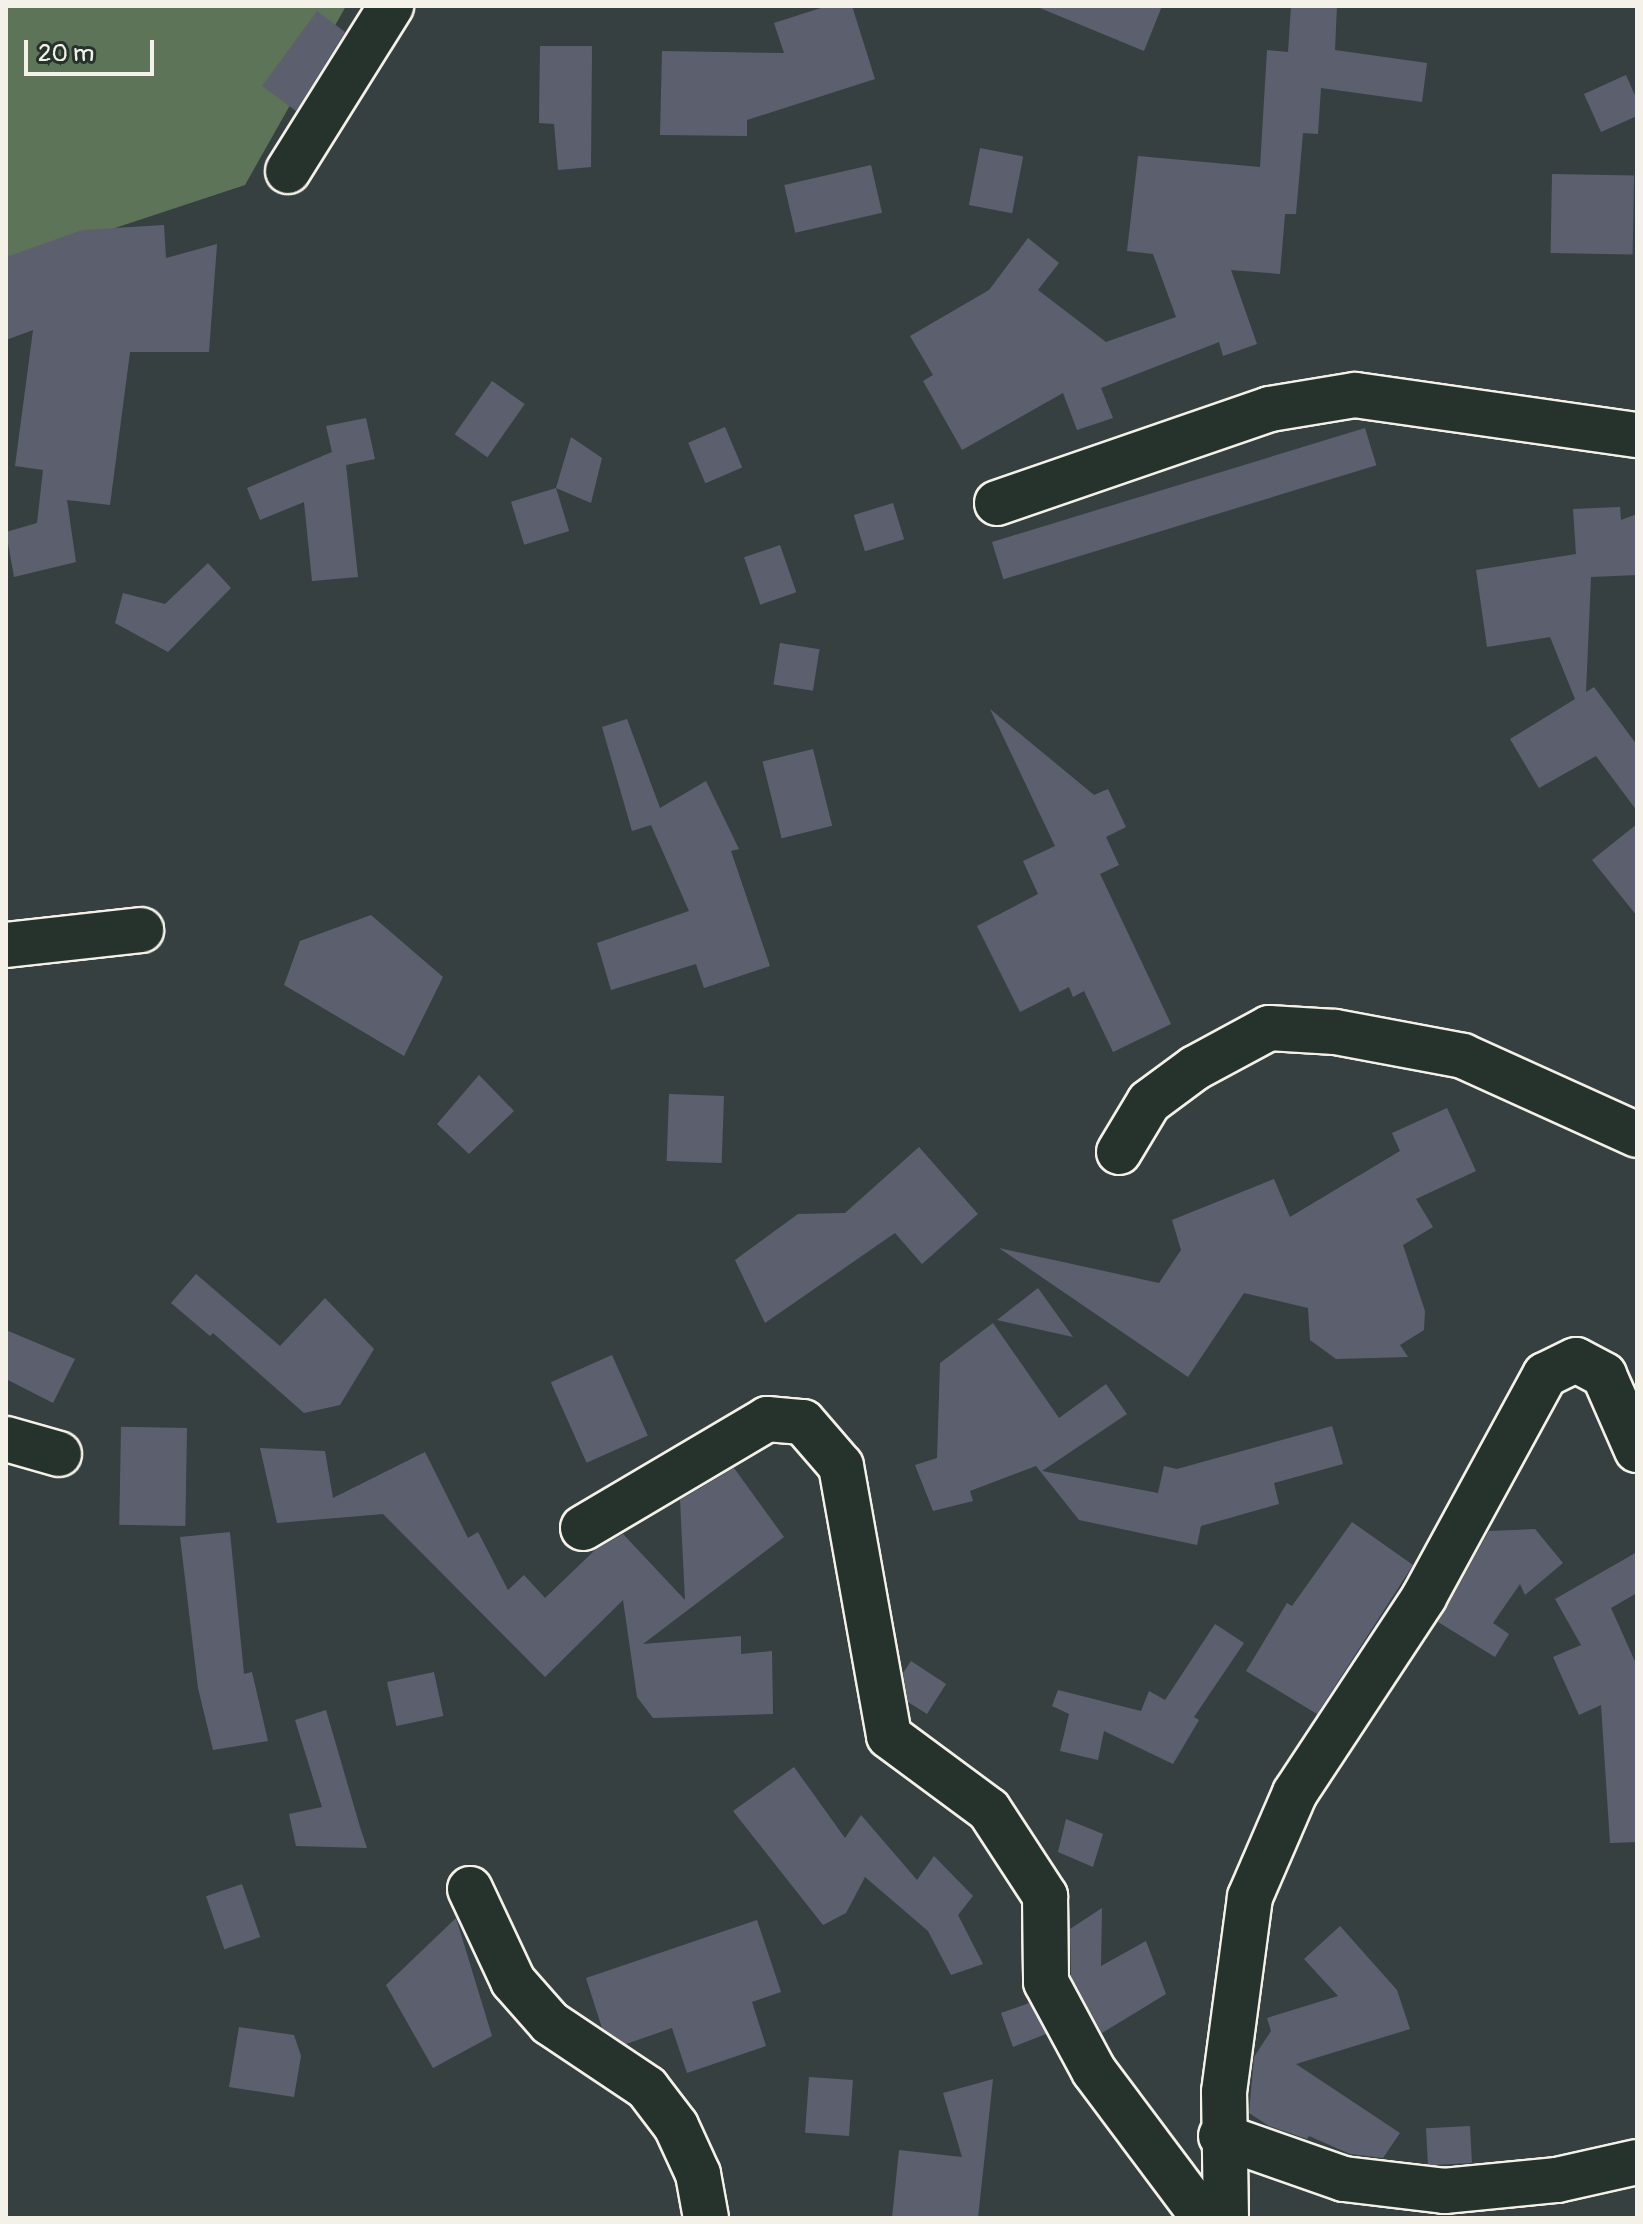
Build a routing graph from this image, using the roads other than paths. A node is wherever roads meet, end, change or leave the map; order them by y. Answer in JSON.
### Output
{"nodes":[{"id":1,"x":391,"y":6,"type":"edge"},
{"id":2,"x":288,"y":171,"type":"dead end"},
{"id":3,"x":1637,"y":435,"type":"edge"},
{"id":4,"x":997,"y":503,"type":"dead end"},
{"id":5,"x":141,"y":930,"type":"dead end"},
{"id":6,"x":6,"y":945,"type":"edge"},
{"id":7,"x":1637,"y":1135,"type":"edge"},
{"id":8,"x":1119,"y":1152,"type":"dead end"},
{"id":9,"x":6,"y":1439,"type":"edge"},
{"id":10,"x":1637,"y":1450,"type":"edge"},
{"id":11,"x":59,"y":1454,"type":"dead end"},
{"id":12,"x":583,"y":1528,"type":"dead end"},
{"id":13,"x":470,"y":1889,"type":"dead end"},
{"id":14,"x":1221,"y":2136,"type":"junction"},
{"id":15,"x":1637,"y":2162,"type":"edge"},
{"id":16,"x":706,"y":2218,"type":"edge"},
{"id":17,"x":1204,"y":2218,"type":"edge"},
{"id":18,"x":1226,"y":2218,"type":"edge"}],
"edges":[{"from":1,"to":2,"type":"street"},
{"from":3,"to":4,"type":"street"},
{"from":5,"to":6,"type":"street"},
{"from":7,"to":8,"type":"street"},
{"from":9,"to":11,"type":"street"},
{"from":10,"to":14,"type":"street"},
{"from":12,"to":17,"type":"street"},
{"from":13,"to":16,"type":"street"},
{"from":14,"to":15,"type":"street"},
{"from":14,"to":18,"type":"street"}]}
